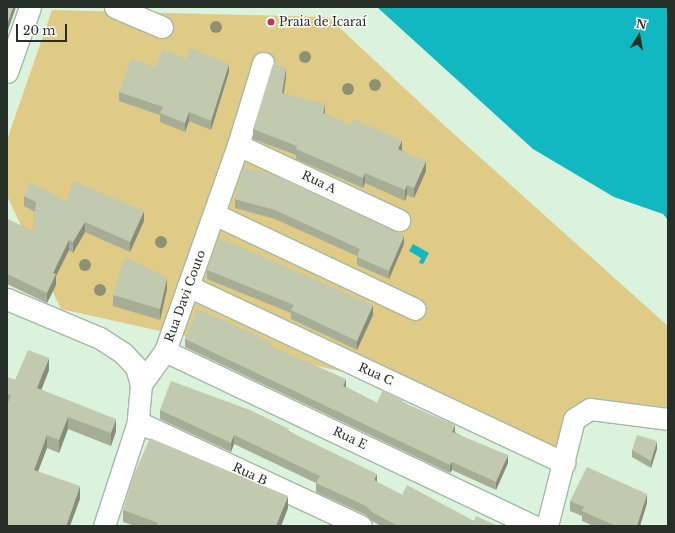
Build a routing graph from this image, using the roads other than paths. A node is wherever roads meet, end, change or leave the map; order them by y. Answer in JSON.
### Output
{"nodes":[{"id":1,"x":30,"y":7,"type":"edge"},
{"id":2,"x":115,"y":7,"type":"edge"},
{"id":3,"x":162,"y":26,"type":"dead end"},
{"id":4,"x":263,"y":63,"type":"dead end"},
{"id":5,"x":7,"y":72,"type":"edge"},
{"id":6,"x":238,"y":145,"type":"junction"},
{"id":7,"x":214,"y":214,"type":"junction"},
{"id":8,"x":399,"y":220,"type":"dead end"},
{"id":9,"x":188,"y":286,"type":"junction"},
{"id":10,"x":7,"y":299,"type":"edge"},
{"id":11,"x":415,"y":309,"type":"dead end"},
{"id":12,"x":165,"y":351,"type":"junction"},
{"id":13,"x":142,"y":384,"type":"junction"},
{"id":14,"x":668,"y":419,"type":"edge"},
{"id":15,"x":138,"y":422,"type":"junction"},
{"id":16,"x":564,"y":463,"type":"junction"},
{"id":17,"x":104,"y":526,"type":"edge"},
{"id":18,"x":361,"y":526,"type":"edge"},
{"id":19,"x":534,"y":526,"type":"edge"},
{"id":20,"x":547,"y":526,"type":"edge"}],
"edges":[{"from":1,"to":5,"type":"street"},
{"from":2,"to":3,"type":"street"},
{"from":4,"to":6,"type":"street","name":"Rua Davi Couto"},
{"from":6,"to":7,"type":"street","name":"Rua Davi Couto"},
{"from":6,"to":8,"type":"street","name":"Rua A"},
{"from":7,"to":9,"type":"street","name":"Rua Davi Couto"},
{"from":7,"to":11,"type":"street"},
{"from":9,"to":12,"type":"street","name":"Rua Davi Couto"},
{"from":9,"to":16,"type":"street","name":"Rua C"},
{"from":10,"to":13,"type":"street"},
{"from":12,"to":13,"type":"street","name":"Rua Davi Couto"},
{"from":12,"to":19,"type":"street","name":"Rua E"},
{"from":13,"to":15,"type":"street","name":"Rua Davi Couto"},
{"from":14,"to":16,"type":"street"},
{"from":15,"to":17,"type":"street","name":"Rua Davi Couto"},
{"from":15,"to":18,"type":"street","name":"Rua B"},
{"from":16,"to":20,"type":"street"}]}
